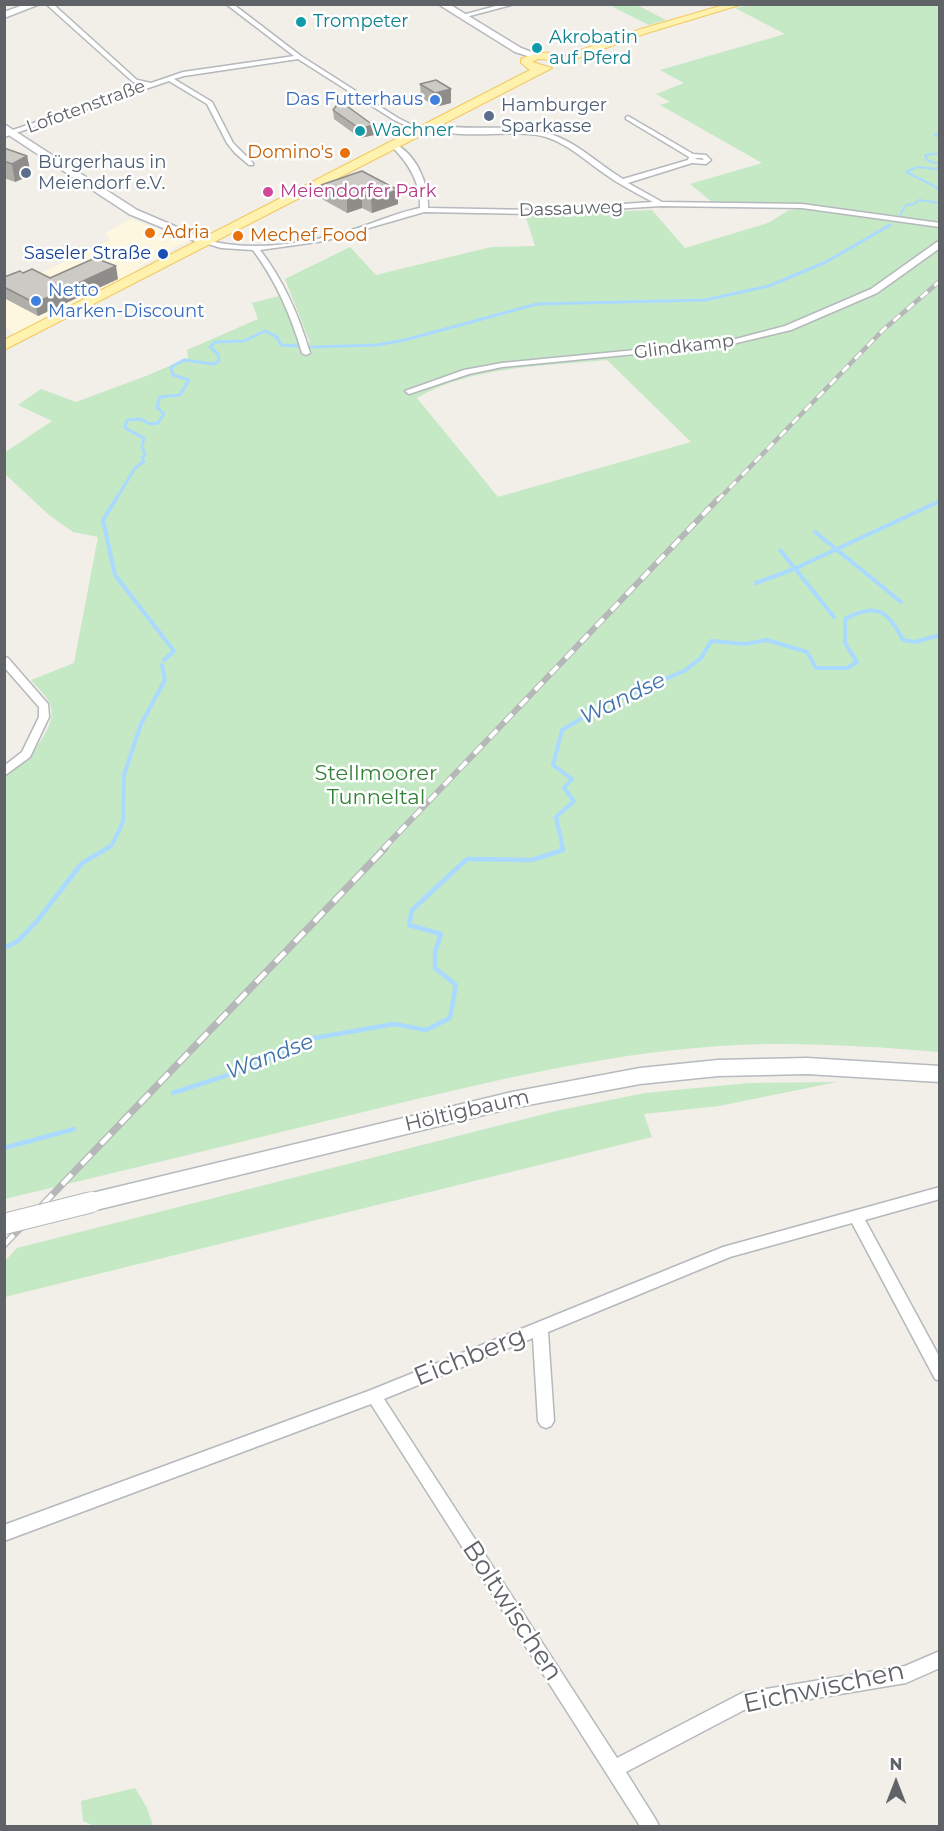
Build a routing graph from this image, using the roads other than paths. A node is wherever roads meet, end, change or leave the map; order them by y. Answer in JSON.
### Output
{"nodes":[{"id":1,"x":36,"y":4,"type":"edge"},
{"id":2,"x":49,"y":4,"type":"edge"},
{"id":3,"x":229,"y":4,"type":"edge"},
{"id":4,"x":442,"y":4,"type":"edge"},
{"id":5,"x":512,"y":4,"type":"edge"},
{"id":6,"x":739,"y":4,"type":"edge"},
{"id":7,"x":4,"y":15,"type":"edge"},
{"id":8,"x":462,"y":16,"type":"junction"},
{"id":9,"x":299,"y":57,"type":"junction"},
{"id":10,"x":532,"y":65,"type":"junction"},
{"id":11,"x":168,"y":78,"type":"junction"},
{"id":12,"x":149,"y":84,"type":"junction"},
{"id":13,"x":628,"y":118,"type":"dead end"},
{"id":14,"x":426,"y":128,"type":"junction"},
{"id":15,"x":8,"y":132,"type":"edge"},
{"id":16,"x":393,"y":145,"type":"junction"},
{"id":17,"x":251,"y":164,"type":"dead end"},
{"id":18,"x":622,"y":182,"type":"junction"},
{"id":19,"x":661,"y":204,"type":"junction"},
{"id":20,"x":424,"y":210,"type":"junction"},
{"id":21,"x":939,"y":225,"type":"edge"},
{"id":22,"x":206,"y":242,"type":"junction"},
{"id":23,"x":939,"y":244,"type":"edge"},
{"id":24,"x":255,"y":248,"type":"junction"},
{"id":25,"x":7,"y":342,"type":"edge"},
{"id":26,"x":306,"y":353,"type":"dead end"},
{"id":27,"x":409,"y":391,"type":"dead end"},
{"id":28,"x":4,"y":660,"type":"edge"},
{"id":29,"x":4,"y":772,"type":"edge"},
{"id":30,"x":939,"y":1074,"type":"edge"},
{"id":31,"x":939,"y":1193,"type":"edge"},
{"id":32,"x":855,"y":1215,"type":"junction"},
{"id":33,"x":4,"y":1224,"type":"edge"},
{"id":34,"x":540,"y":1329,"type":"junction"},
{"id":35,"x":939,"y":1374,"type":"edge"},
{"id":36,"x":374,"y":1396,"type":"junction"},
{"id":37,"x":546,"y":1421,"type":"dead end"},
{"id":38,"x":4,"y":1533,"type":"edge"},
{"id":39,"x":939,"y":1659,"type":"edge"},
{"id":40,"x":614,"y":1769,"type":"junction"},
{"id":41,"x":650,"y":1827,"type":"edge"}],
"edges":[{"from":1,"to":7,"type":"street"},
{"from":2,"to":12,"type":"street"},
{"from":3,"to":9,"type":"street"},
{"from":4,"to":8,"type":"street"},
{"from":5,"to":8,"type":"street"},
{"from":6,"to":10,"type":"main road"},
{"from":8,"to":10,"type":"street"},
{"from":9,"to":11,"type":"street","name":"Lofotenstraße"},
{"from":9,"to":14,"type":"street"},
{"from":10,"to":14,"type":"main road"},
{"from":11,"to":12,"type":"street","name":"Lofotenstraße"},
{"from":11,"to":17,"type":"street","name":"Lofotenstraße"},
{"from":12,"to":15,"type":"street","name":"Lofotenstraße"},
{"from":13,"to":18,"type":"street"},
{"from":14,"to":16,"type":"main road"},
{"from":14,"to":18,"type":"street"},
{"from":15,"to":22,"type":"street"},
{"from":16,"to":20,"type":"street"},
{"from":16,"to":22,"type":"main road"},
{"from":18,"to":19,"type":"street"},
{"from":19,"to":20,"type":"street","name":"Dassauweg"},
{"from":19,"to":21,"type":"street","name":"Dassauweg"},
{"from":20,"to":24,"type":"street","name":"Dassauweg"},
{"from":22,"to":24,"type":"street","name":"Dassauweg"},
{"from":22,"to":25,"type":"main road"},
{"from":23,"to":27,"type":"street","name":"Glindkamp"},
{"from":24,"to":26,"type":"street"},
{"from":28,"to":29,"type":"street"},
{"from":30,"to":33,"type":"street","name":"Höltigbaum","bridge":true},
{"from":31,"to":32,"type":"street","name":"Eichberg"},
{"from":32,"to":34,"type":"street","name":"Eichberg"},
{"from":32,"to":35,"type":"street"},
{"from":34,"to":36,"type":"street","name":"Eichberg"},
{"from":34,"to":37,"type":"street"},
{"from":36,"to":38,"type":"street","name":"Eichberg"},
{"from":36,"to":40,"type":"street","name":"Boltwischen"},
{"from":39,"to":40,"type":"street","name":"Eichwischen"},
{"from":40,"to":41,"type":"street","name":"Boltwischen"}]}
